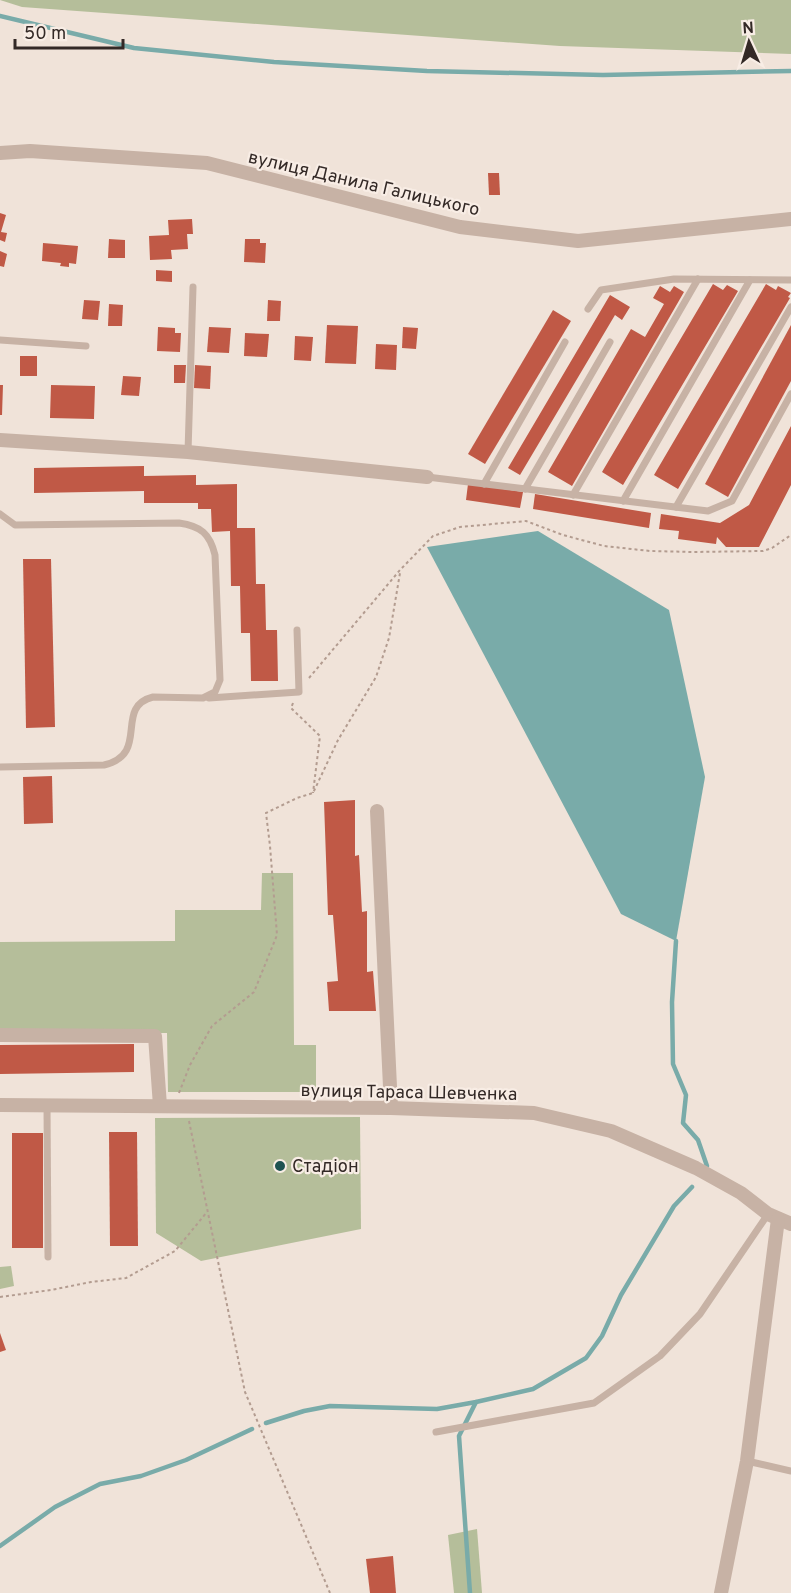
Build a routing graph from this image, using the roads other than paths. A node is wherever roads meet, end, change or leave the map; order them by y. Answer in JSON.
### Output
{"nodes":[{"id":1,"x":0,"y":153,"type":"edge"},
{"id":2,"x":791,"y":219,"type":"edge"},
{"id":3,"x":698,"y":279,"type":"junction"},
{"id":4,"x":750,"y":280,"type":"junction"},
{"id":5,"x":791,"y":280,"type":"edge"},
{"id":6,"x":193,"y":287,"type":"dead end"},
{"id":7,"x":791,"y":307,"type":"edge"},
{"id":8,"x":588,"y":309,"type":"dead end"},
{"id":9,"x":0,"y":340,"type":"edge"},
{"id":10,"x":565,"y":342,"type":"dead end"},
{"id":11,"x":610,"y":342,"type":"dead end"},
{"id":12,"x":86,"y":346,"type":"dead end"},
{"id":13,"x":791,"y":394,"type":"edge"},
{"id":14,"x":0,"y":440,"type":"edge"},
{"id":15,"x":188,"y":452,"type":"junction"},
{"id":16,"x":426,"y":477,"type":"joint"},
{"id":17,"x":484,"y":484,"type":"junction"},
{"id":18,"x":525,"y":489,"type":"junction"},
{"id":19,"x":573,"y":495,"type":"junction"},
{"id":20,"x":622,"y":501,"type":"junction"},
{"id":21,"x":676,"y":507,"type":"junction"},
{"id":22,"x":0,"y":514,"type":"edge"},
{"id":23,"x":297,"y":630,"type":"dead end"},
{"id":24,"x":203,"y":698,"type":"junction"},
{"id":25,"x":0,"y":767,"type":"edge"},
{"id":26,"x":377,"y":811,"type":"dead end"},
{"id":27,"x":0,"y":1035,"type":"edge"},
{"id":28,"x":0,"y":1105,"type":"edge"},
{"id":29,"x":47,"y":1106,"type":"junction"},
{"id":30,"x":173,"y":1106,"type":"junction"},
{"id":31,"x":391,"y":1107,"type":"junction"},
{"id":32,"x":779,"y":1219,"type":"edge"},
{"id":33,"x":48,"y":1257,"type":"dead end"},
{"id":34,"x":436,"y":1432,"type":"dead end"},
{"id":35,"x":747,"y":1461,"type":"junction"},
{"id":36,"x":791,"y":1471,"type":"edge"},
{"id":37,"x":721,"y":1593,"type":"edge"}],
"edges":[{"from":1,"to":2,"type":"street","name":"вулиця Данила Галицького"},
{"from":3,"to":4,"type":"lane"},
{"from":3,"to":8,"type":"lane"},
{"from":3,"to":19,"type":"lane"},
{"from":4,"to":5,"type":"lane"},
{"from":4,"to":20,"type":"lane"},
{"from":6,"to":15,"type":"lane"},
{"from":7,"to":21,"type":"lane"},
{"from":9,"to":12,"type":"lane"},
{"from":10,"to":17,"type":"lane"},
{"from":11,"to":18,"type":"lane"},
{"from":13,"to":21,"type":"lane"},
{"from":14,"to":15,"type":"street"},
{"from":15,"to":16,"type":"street"},
{"from":16,"to":17,"type":"lane"},
{"from":17,"to":18,"type":"lane"},
{"from":18,"to":19,"type":"lane"},
{"from":19,"to":20,"type":"lane"},
{"from":20,"to":21,"type":"lane"},
{"from":22,"to":24,"type":"lane"},
{"from":23,"to":24,"type":"lane"},
{"from":24,"to":25,"type":"lane"},
{"from":26,"to":31,"type":"street"},
{"from":27,"to":30,"type":"street"},
{"from":28,"to":29,"type":"street","name":"вулиця Тараса Шевченка"},
{"from":29,"to":30,"type":"street","name":"вулиця Тараса Шевченка"},
{"from":29,"to":33,"type":"lane"},
{"from":30,"to":31,"type":"street","name":"вулиця Тараса Шевченка"},
{"from":31,"to":32,"type":"street","name":"вулиця Тараса Шевченка"},
{"from":32,"to":34,"type":"lane"},
{"from":32,"to":35,"type":"street"},
{"from":35,"to":36,"type":"lane"},
{"from":35,"to":37,"type":"street"}]}
